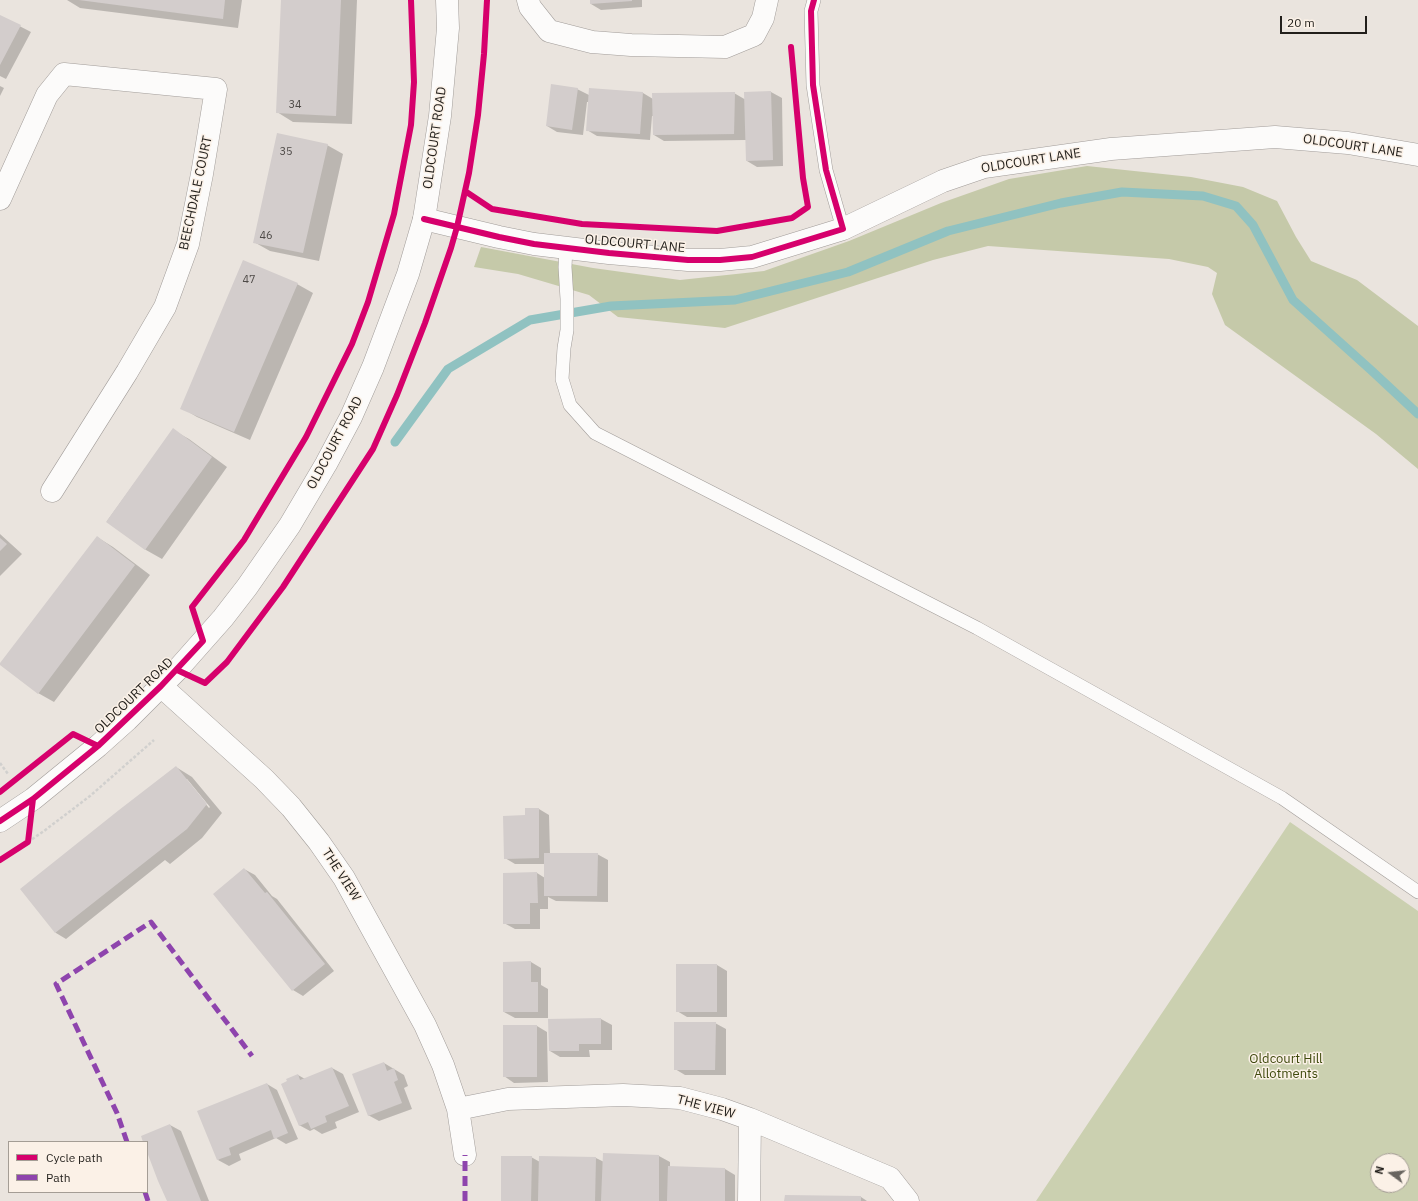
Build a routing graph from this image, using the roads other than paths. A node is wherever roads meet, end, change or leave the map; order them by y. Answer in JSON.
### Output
{"nodes":[{"id":1,"x":447,"y":0,"type":"edge"},
{"id":2,"x":528,"y":0,"type":"edge"},
{"id":3,"x":767,"y":0,"type":"edge"},
{"id":4,"x":814,"y":0,"type":"edge"},
{"id":5,"x":1418,"y":155,"type":"edge"},
{"id":6,"x":0,"y":199,"type":"edge"},
{"id":7,"x":424,"y":218,"type":"junction"},
{"id":8,"x":844,"y":229,"type":"junction"},
{"id":9,"x":566,"y":248,"type":"junction"},
{"id":10,"x":52,"y":492,"type":"dead end"},
{"id":11,"x":161,"y":686,"type":"junction"},
{"id":12,"x":0,"y":821,"type":"edge"},
{"id":13,"x":1418,"y":892,"type":"edge"},
{"id":14,"x":458,"y":1109,"type":"junction"},
{"id":15,"x":750,"y":1119,"type":"junction"},
{"id":16,"x":465,"y":1155,"type":"dead end"},
{"id":17,"x":749,"y":1201,"type":"edge"},
{"id":18,"x":908,"y":1201,"type":"edge"}],
"edges":[{"from":1,"to":7,"type":"street","name":"OLDCOURT ROAD"},
{"from":2,"to":3,"type":"street"},
{"from":4,"to":8,"type":"lane"},
{"from":5,"to":8,"type":"street","name":"OLDCOURT LANE"},
{"from":6,"to":10,"type":"street","name":"BEECHDALE COURT"},
{"from":7,"to":9,"type":"street","name":"OLDCOURT LANE"},
{"from":7,"to":11,"type":"street","name":"OLDCOURT ROAD"},
{"from":8,"to":9,"type":"street","name":"OLDCOURT LANE"},
{"from":9,"to":13,"type":"lane"},
{"from":11,"to":12,"type":"street","name":"OLDCOURT ROAD"},
{"from":11,"to":14,"type":"street","name":"THE VIEW"},
{"from":14,"to":15,"type":"street","name":"THE VIEW"},
{"from":14,"to":16,"type":"street","name":"THE VIEW"},
{"from":15,"to":17,"type":"street"},
{"from":15,"to":18,"type":"street","name":"THE VIEW"}]}
